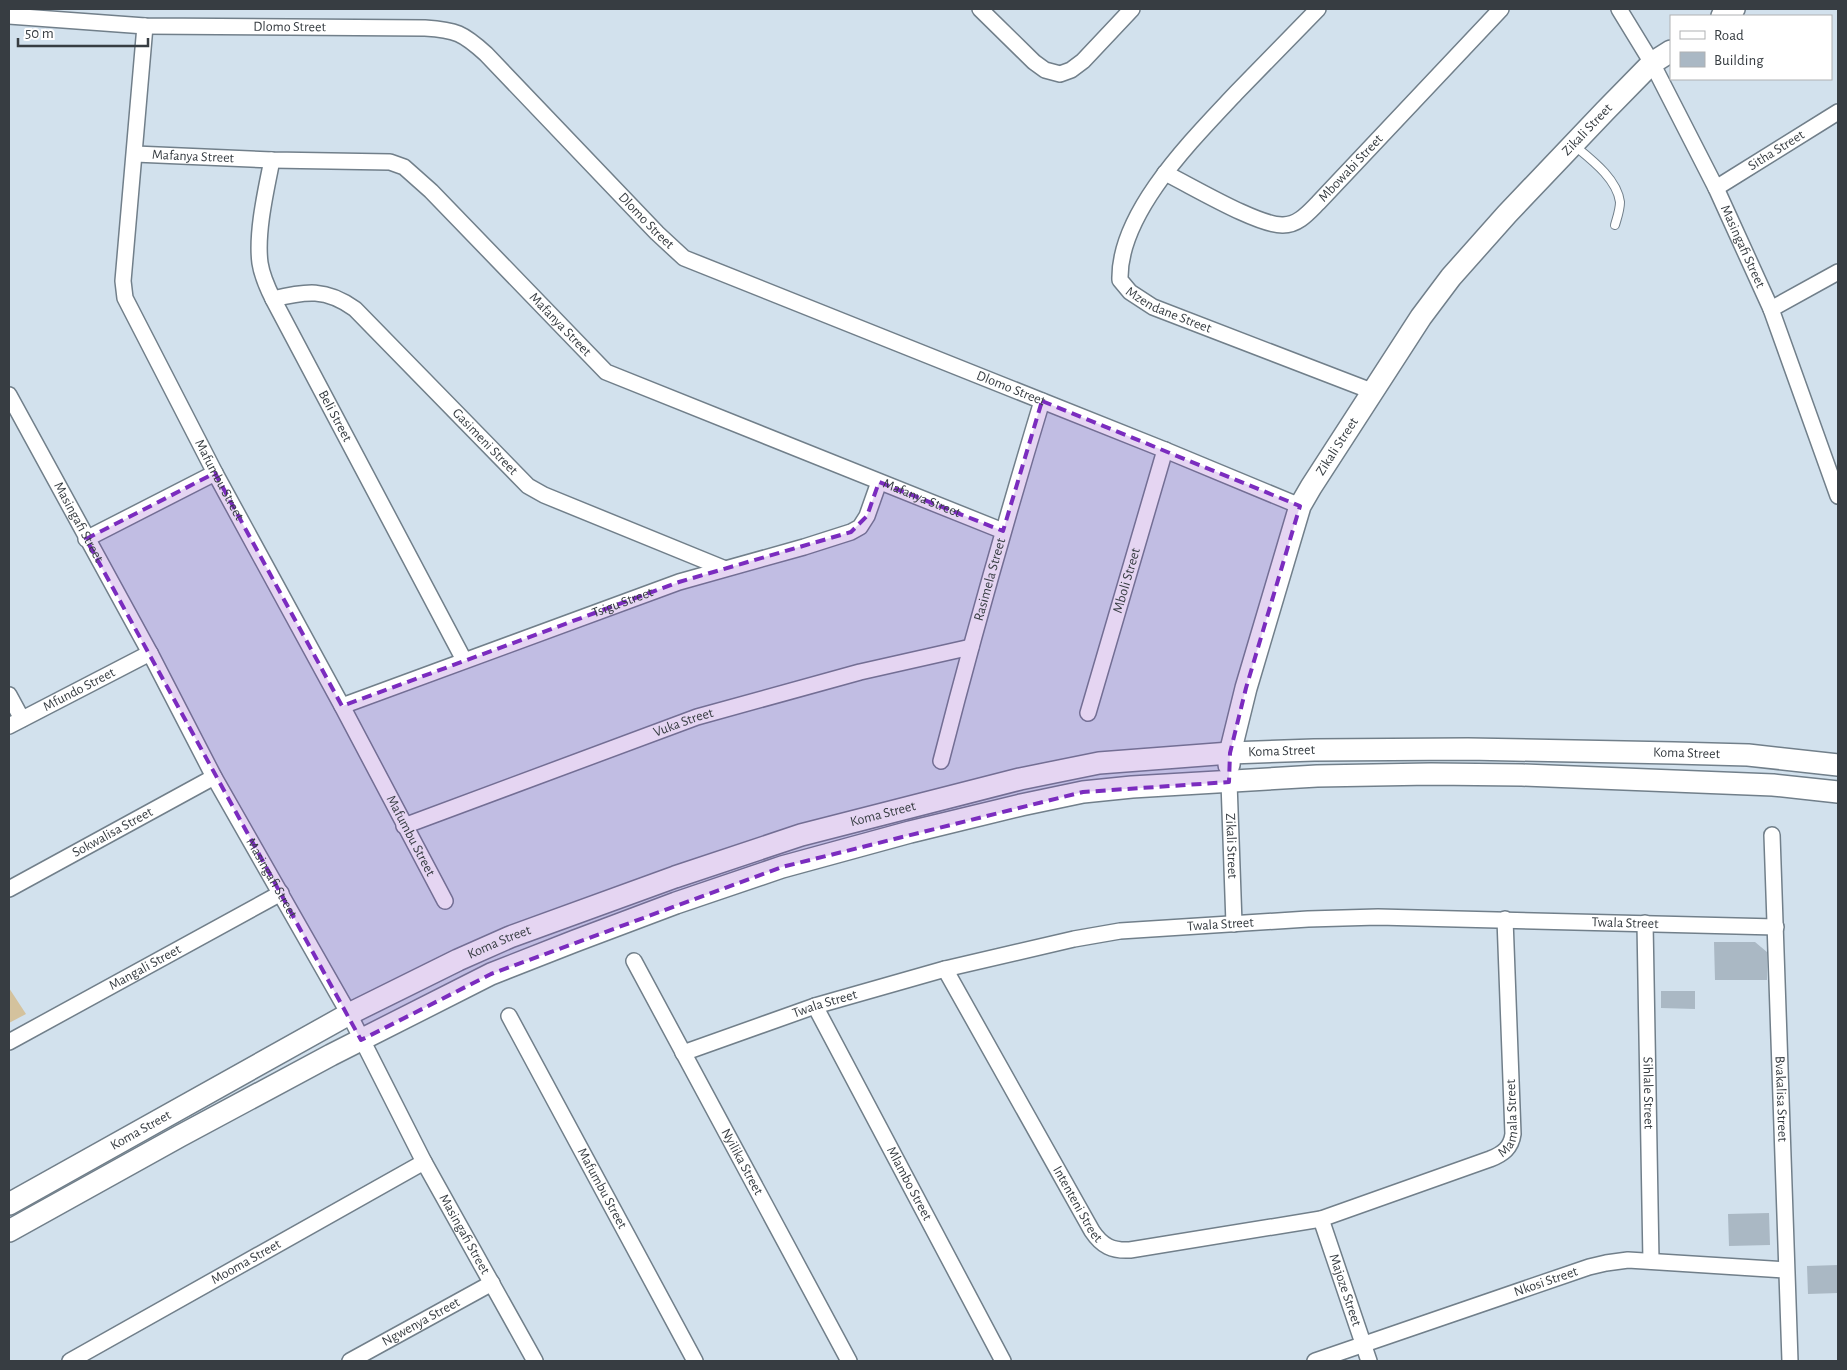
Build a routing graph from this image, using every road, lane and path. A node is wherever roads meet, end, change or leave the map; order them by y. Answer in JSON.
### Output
{"nodes":[{"id":1,"x":980,"y":9,"type":"edge"},
{"id":2,"x":1132,"y":9,"type":"edge"},
{"id":3,"x":1318,"y":9,"type":"edge"},
{"id":4,"x":1501,"y":9,"type":"edge"},
{"id":5,"x":1619,"y":9,"type":"edge"},
{"id":6,"x":9,"y":16,"type":"edge"},
{"id":7,"x":145,"y":26,"type":"junction"},
{"id":8,"x":1670,"y":52,"type":"edge"},
{"id":9,"x":1652,"y":63,"type":"junction"},
{"id":10,"x":1838,"y":112,"type":"edge"},
{"id":11,"x":1573,"y":144,"type":"junction"},
{"id":12,"x":135,"y":154,"type":"junction"},
{"id":13,"x":272,"y":160,"type":"junction"},
{"id":14,"x":1165,"y":172,"type":"junction"},
{"id":15,"x":1716,"y":188,"type":"junction"},
{"id":16,"x":1616,"y":226,"type":"dead end"},
{"id":17,"x":1838,"y":272,"type":"edge"},
{"id":18,"x":273,"y":299,"type":"junction"},
{"id":19,"x":1771,"y":309,"type":"junction"},
{"id":20,"x":1374,"y":392,"type":"junction"},
{"id":21,"x":9,"y":395,"type":"edge"},
{"id":22,"x":1042,"y":401,"type":"junction"},
{"id":23,"x":1165,"y":450,"type":"junction"},
{"id":24,"x":215,"y":473,"type":"junction"},
{"id":25,"x":879,"y":482,"type":"junction"},
{"id":26,"x":1838,"y":496,"type":"edge"},
{"id":27,"x":1300,"y":506,"type":"junction"},
{"id":28,"x":1003,"y":531,"type":"junction"},
{"id":29,"x":86,"y":539,"type":"junction"},
{"id":30,"x":723,"y":568,"type":"junction"},
{"id":31,"x":970,"y":646,"type":"junction"},
{"id":32,"x":150,"y":653,"type":"junction"},
{"id":33,"x":464,"y":660,"type":"junction"},
{"id":34,"x":9,"y":695,"type":"edge"},
{"id":35,"x":342,"y":706,"type":"junction"},
{"id":36,"x":1088,"y":713,"type":"dead end"},
{"id":37,"x":15,"y":723,"type":"edge"},
{"id":38,"x":1230,"y":753,"type":"junction"},
{"id":39,"x":941,"y":761,"type":"dead end"},
{"id":40,"x":1838,"y":765,"type":"edge"},
{"id":41,"x":214,"y":777,"type":"junction"},
{"id":42,"x":1229,"y":782,"type":"junction"},
{"id":43,"x":1838,"y":792,"type":"edge"},
{"id":44,"x":404,"y":826,"type":"junction"},
{"id":45,"x":1772,"y":835,"type":"dead end"},
{"id":46,"x":9,"y":889,"type":"edge"},
{"id":47,"x":281,"y":892,"type":"junction"},
{"id":48,"x":445,"y":901,"type":"dead end"},
{"id":49,"x":1505,"y":919,"type":"junction"},
{"id":50,"x":1234,"y":924,"type":"junction"},
{"id":51,"x":1645,"y":924,"type":"junction"},
{"id":52,"x":1776,"y":927,"type":"junction"},
{"id":53,"x":634,"y":961,"type":"dead end"},
{"id":54,"x":945,"y":969,"type":"junction"},
{"id":55,"x":815,"y":1006,"type":"junction"},
{"id":56,"x":348,"y":1014,"type":"junction"},
{"id":57,"x":509,"y":1016,"type":"dead end"},
{"id":58,"x":361,"y":1040,"type":"junction"},
{"id":59,"x":9,"y":1042,"type":"edge"},
{"id":60,"x":683,"y":1053,"type":"junction"},
{"id":61,"x":424,"y":1162,"type":"junction"},
{"id":62,"x":9,"y":1204,"type":"edge"},
{"id":63,"x":1321,"y":1220,"type":"junction"},
{"id":64,"x":9,"y":1231,"type":"edge"},
{"id":65,"x":1651,"y":1261,"type":"junction"},
{"id":66,"x":1786,"y":1270,"type":"junction"},
{"id":67,"x":492,"y":1283,"type":"junction"},
{"id":68,"x":1362,"y":1344,"type":"junction"},
{"id":69,"x":70,"y":1361,"type":"edge"},
{"id":70,"x":350,"y":1361,"type":"edge"},
{"id":71,"x":535,"y":1361,"type":"edge"},
{"id":72,"x":696,"y":1361,"type":"edge"},
{"id":73,"x":849,"y":1361,"type":"edge"},
{"id":74,"x":1003,"y":1361,"type":"edge"},
{"id":75,"x":1315,"y":1361,"type":"edge"},
{"id":76,"x":1368,"y":1361,"type":"edge"},
{"id":77,"x":1790,"y":1361,"type":"edge"}],
"edges":[{"from":1,"to":2,"type":"street"},
{"from":3,"to":14,"type":"street","name":"Mzendane Street"},
{"from":4,"to":14,"type":"street","name":"Mbowabi Street"},
{"from":5,"to":9,"type":"street","name":"Masingafi Street"},
{"from":6,"to":7,"type":"street","name":"Dlomo Street"},
{"from":7,"to":12,"type":"street","name":"Mafumbu Street"},
{"from":7,"to":22,"type":"street","name":"Dlomo Street"},
{"from":8,"to":9,"type":"main road","name":"Zikali Street"},
{"from":9,"to":11,"type":"main road","name":"Zikali Street"},
{"from":9,"to":15,"type":"street","name":"Masingafi Street"},
{"from":10,"to":15,"type":"street","name":"Sitha Street"},
{"from":11,"to":16,"type":"lane"},
{"from":11,"to":20,"type":"main road","name":"Zikali Street"},
{"from":12,"to":13,"type":"street","name":"Mafanya Street"},
{"from":12,"to":24,"type":"street","name":"Mafumbu Street"},
{"from":13,"to":18,"type":"street","name":"Beli Street"},
{"from":13,"to":25,"type":"street","name":"Mafanya Street"},
{"from":14,"to":20,"type":"street","name":"Mzendane Street"},
{"from":15,"to":19,"type":"street","name":"Masingafi Street"},
{"from":17,"to":19,"type":"street"},
{"from":18,"to":30,"type":"street","name":"Gasimeni Street"},
{"from":18,"to":33,"type":"street","name":"Beli Street"},
{"from":19,"to":26,"type":"street","name":"Masingafi Street"},
{"from":20,"to":27,"type":"main road","name":"Zikali Street"},
{"from":21,"to":29,"type":"street","name":"Masingafi Street"},
{"from":22,"to":23,"type":"street","name":"Dlomo Street"},
{"from":22,"to":28,"type":"street","name":"Rasimela Street"},
{"from":23,"to":27,"type":"street","name":"Dlomo Street"},
{"from":23,"to":36,"type":"street","name":"Mboli Street"},
{"from":24,"to":29,"type":"street"},
{"from":24,"to":35,"type":"street","name":"Mafumbu Street"},
{"from":25,"to":28,"type":"street","name":"Mafanya Street"},
{"from":25,"to":30,"type":"street","name":"Tsigu Street"},
{"from":27,"to":38,"type":"main road","name":"Zikali Street"},
{"from":28,"to":31,"type":"street","name":"Rasimela Street"},
{"from":29,"to":32,"type":"street","name":"Masingafi Street"},
{"from":30,"to":33,"type":"street","name":"Tsigu Street"},
{"from":31,"to":39,"type":"street","name":"Rasimela Street"},
{"from":31,"to":44,"type":"street","name":"Vuka Street"},
{"from":32,"to":37,"type":"street","name":"Mfundo Street"},
{"from":32,"to":41,"type":"street","name":"Masingafi Street"},
{"from":33,"to":35,"type":"street","name":"Tsigu Street"},
{"from":34,"to":37,"type":"street"},
{"from":35,"to":44,"type":"street","name":"Mafumbu Street"},
{"from":38,"to":40,"type":"main road","name":"Koma Street"},
{"from":38,"to":42,"type":"main road","name":"Zikali Street"},
{"from":38,"to":56,"type":"main road","name":"Koma Street"},
{"from":41,"to":46,"type":"street","name":"Sokwalisa Street"},
{"from":41,"to":47,"type":"street","name":"Masingafi Street"},
{"from":42,"to":43,"type":"main road","name":"Koma Street"},
{"from":42,"to":50,"type":"street","name":"Zikali Street"},
{"from":42,"to":58,"type":"main road","name":"Koma Street"},
{"from":44,"to":48,"type":"street","name":"Mafumbu Street"},
{"from":45,"to":52,"type":"street","name":"Bvakalisa Street"},
{"from":47,"to":56,"type":"street","name":"Masingafi Street"},
{"from":47,"to":59,"type":"street","name":"Mangali Street"},
{"from":49,"to":50,"type":"street","name":"Twala Street"},
{"from":49,"to":51,"type":"street","name":"Twala Street"},
{"from":49,"to":63,"type":"street","name":"Mamala Street"},
{"from":50,"to":54,"type":"street","name":"Twala Street"},
{"from":51,"to":52,"type":"street","name":"Twala Street"},
{"from":51,"to":65,"type":"street","name":"Sihlale Street"},
{"from":52,"to":66,"type":"street","name":"Bvakalisa Street"},
{"from":53,"to":60,"type":"street","name":"Nyilika Street"},
{"from":54,"to":55,"type":"street","name":"Twala Street"},
{"from":54,"to":63,"type":"street","name":"Intenteni Street"},
{"from":55,"to":60,"type":"street","name":"Twala Street"},
{"from":55,"to":74,"type":"street","name":"Mlambo Street"},
{"from":56,"to":58,"type":"street","name":"Masingafi Street"},
{"from":56,"to":62,"type":"main road","name":"Koma Street"},
{"from":57,"to":72,"type":"street","name":"Mafumbu Street"},
{"from":58,"to":61,"type":"street","name":"Masingafi Street"},
{"from":58,"to":64,"type":"main road","name":"Koma Street"},
{"from":60,"to":73,"type":"street","name":"Nyilika Street"},
{"from":61,"to":67,"type":"street","name":"Masingafi Street"},
{"from":61,"to":69,"type":"street","name":"Mooma Street"},
{"from":63,"to":68,"type":"street","name":"Majoze Street"},
{"from":65,"to":66,"type":"street","name":"Nkosi Street"},
{"from":65,"to":68,"type":"street","name":"Nkosi Street"},
{"from":66,"to":77,"type":"street","name":"Bvakalisa Street"},
{"from":67,"to":70,"type":"street","name":"Ngwenya Street"},
{"from":67,"to":71,"type":"street","name":"Masingafi Street"},
{"from":68,"to":75,"type":"street","name":"Nkosi Street"},
{"from":68,"to":76,"type":"street","name":"Majoze Street"}]}
